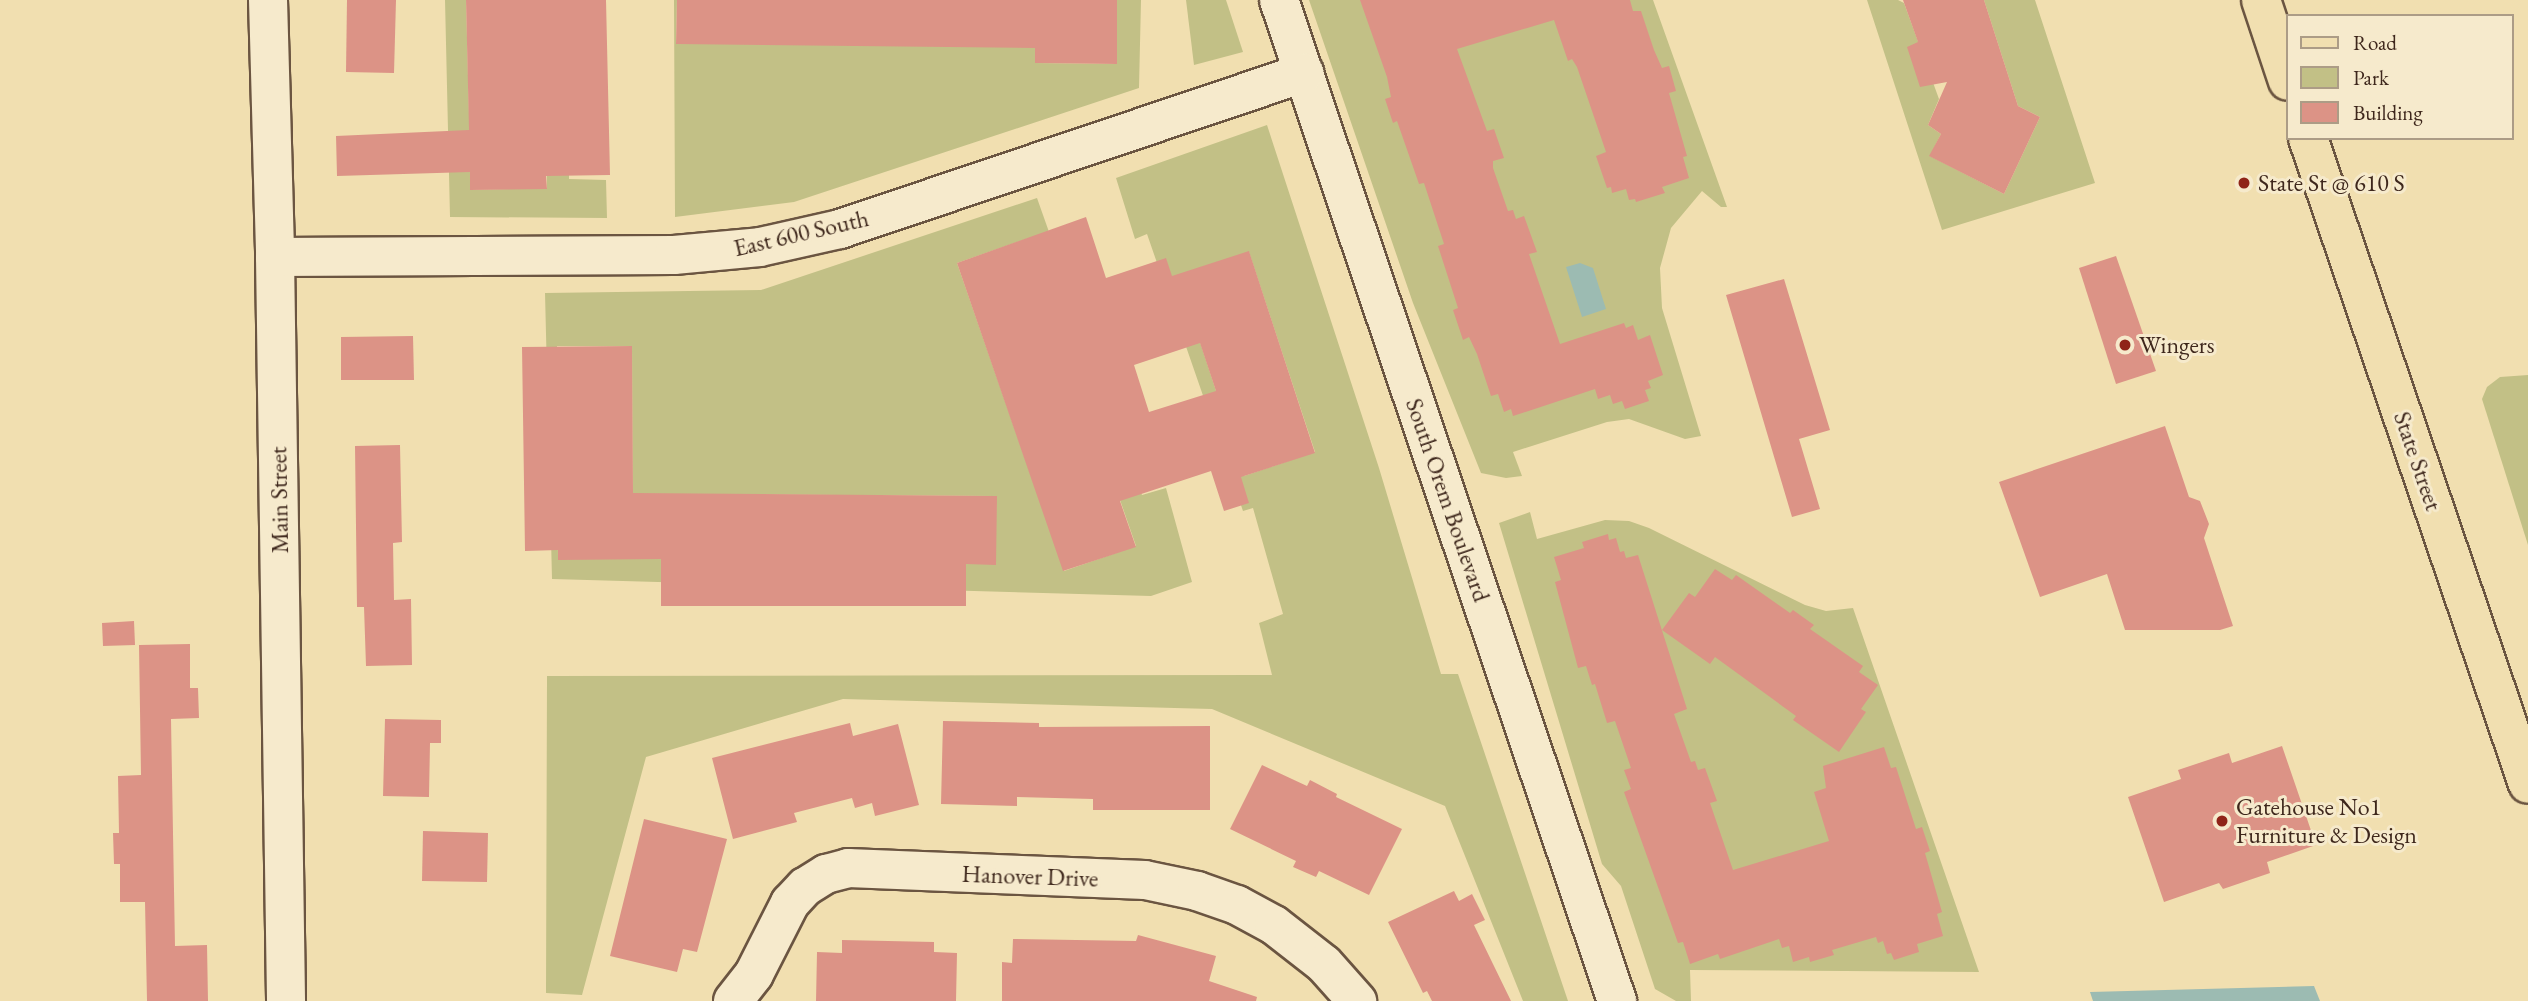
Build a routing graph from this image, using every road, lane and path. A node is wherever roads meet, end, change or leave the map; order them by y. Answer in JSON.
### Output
{"nodes":[{"id":1,"x":268,"y":0,"type":"edge"},
{"id":2,"x":1279,"y":0,"type":"edge"},
{"id":3,"x":2261,"y":0,"type":"edge"},
{"id":4,"x":1304,"y":73,"type":"junction"},
{"id":5,"x":2286,"y":74,"type":"edge"},
{"id":6,"x":2309,"y":140,"type":"edge"},
{"id":7,"x":275,"y":257,"type":"junction"},
{"id":8,"x":2528,"y":784,"type":"edge"},
{"id":9,"x":286,"y":1001,"type":"edge"},
{"id":10,"x":733,"y":1001,"type":"edge"},
{"id":11,"x":1357,"y":1001,"type":"edge"},
{"id":12,"x":1617,"y":1001,"type":"edge"}],
"edges":[{"from":1,"to":7,"type":"street","name":"Main Street"},
{"from":2,"to":4,"type":"street","name":"South Orem Boulevard"},
{"from":3,"to":5,"type":"main road"},
{"from":4,"to":7,"type":"street","name":"East 600 South"},
{"from":4,"to":12,"type":"street","name":"South Orem Boulevard"},
{"from":6,"to":8,"type":"main road","name":"State Street"},
{"from":7,"to":9,"type":"street","name":"Main Street"},
{"from":10,"to":11,"type":"street","name":"Hanover Drive"}]}
